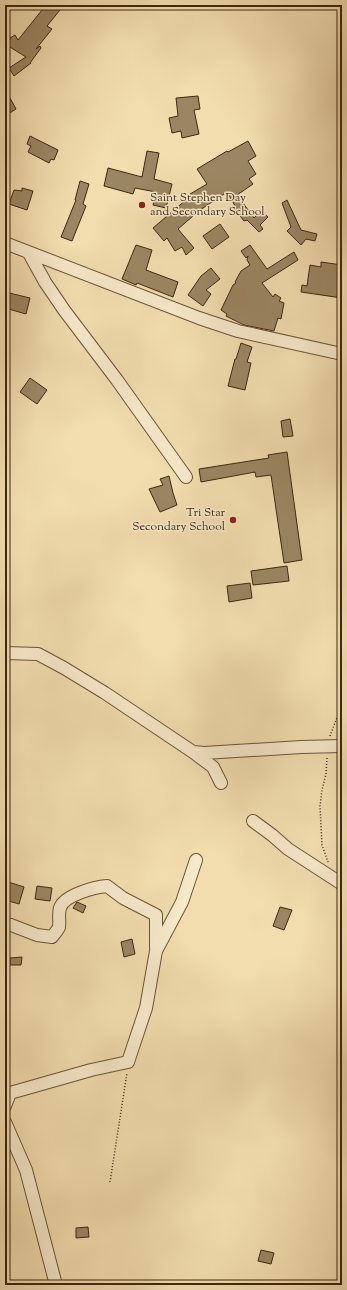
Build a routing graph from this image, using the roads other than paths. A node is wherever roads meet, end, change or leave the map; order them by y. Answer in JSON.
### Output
{"nodes":[{"id":1,"x":5,"y":243,"type":"edge"},
{"id":2,"x":29,"y":253,"type":"junction"},
{"id":3,"x":342,"y":354,"type":"edge"},
{"id":4,"x":186,"y":476,"type":"dead end"},
{"id":5,"x":5,"y":653,"type":"edge"},
{"id":6,"x":342,"y":746,"type":"edge"},
{"id":7,"x":193,"y":752,"type":"junction"},
{"id":8,"x":221,"y":783,"type":"dead end"},
{"id":9,"x":253,"y":821,"type":"dead end"},
{"id":10,"x":196,"y":860,"type":"dead end"},
{"id":11,"x":337,"y":881,"type":"edge"},
{"id":12,"x":5,"y":924,"type":"edge"},
{"id":13,"x":156,"y":951,"type":"junction"},
{"id":14,"x":5,"y":1106,"type":"edge"},
{"id":15,"x":5,"y":1122,"type":"edge"},
{"id":16,"x":56,"y":1285,"type":"edge"}],
"edges":[{"from":1,"to":2,"type":"street"},
{"from":2,"to":3,"type":"street"},
{"from":2,"to":4,"type":"street"},
{"from":5,"to":7,"type":"street"},
{"from":6,"to":7,"type":"street"},
{"from":7,"to":8,"type":"street"},
{"from":9,"to":11,"type":"street"},
{"from":10,"to":13,"type":"street"},
{"from":12,"to":13,"type":"street"},
{"from":13,"to":14,"type":"street"},
{"from":15,"to":16,"type":"street"}]}
